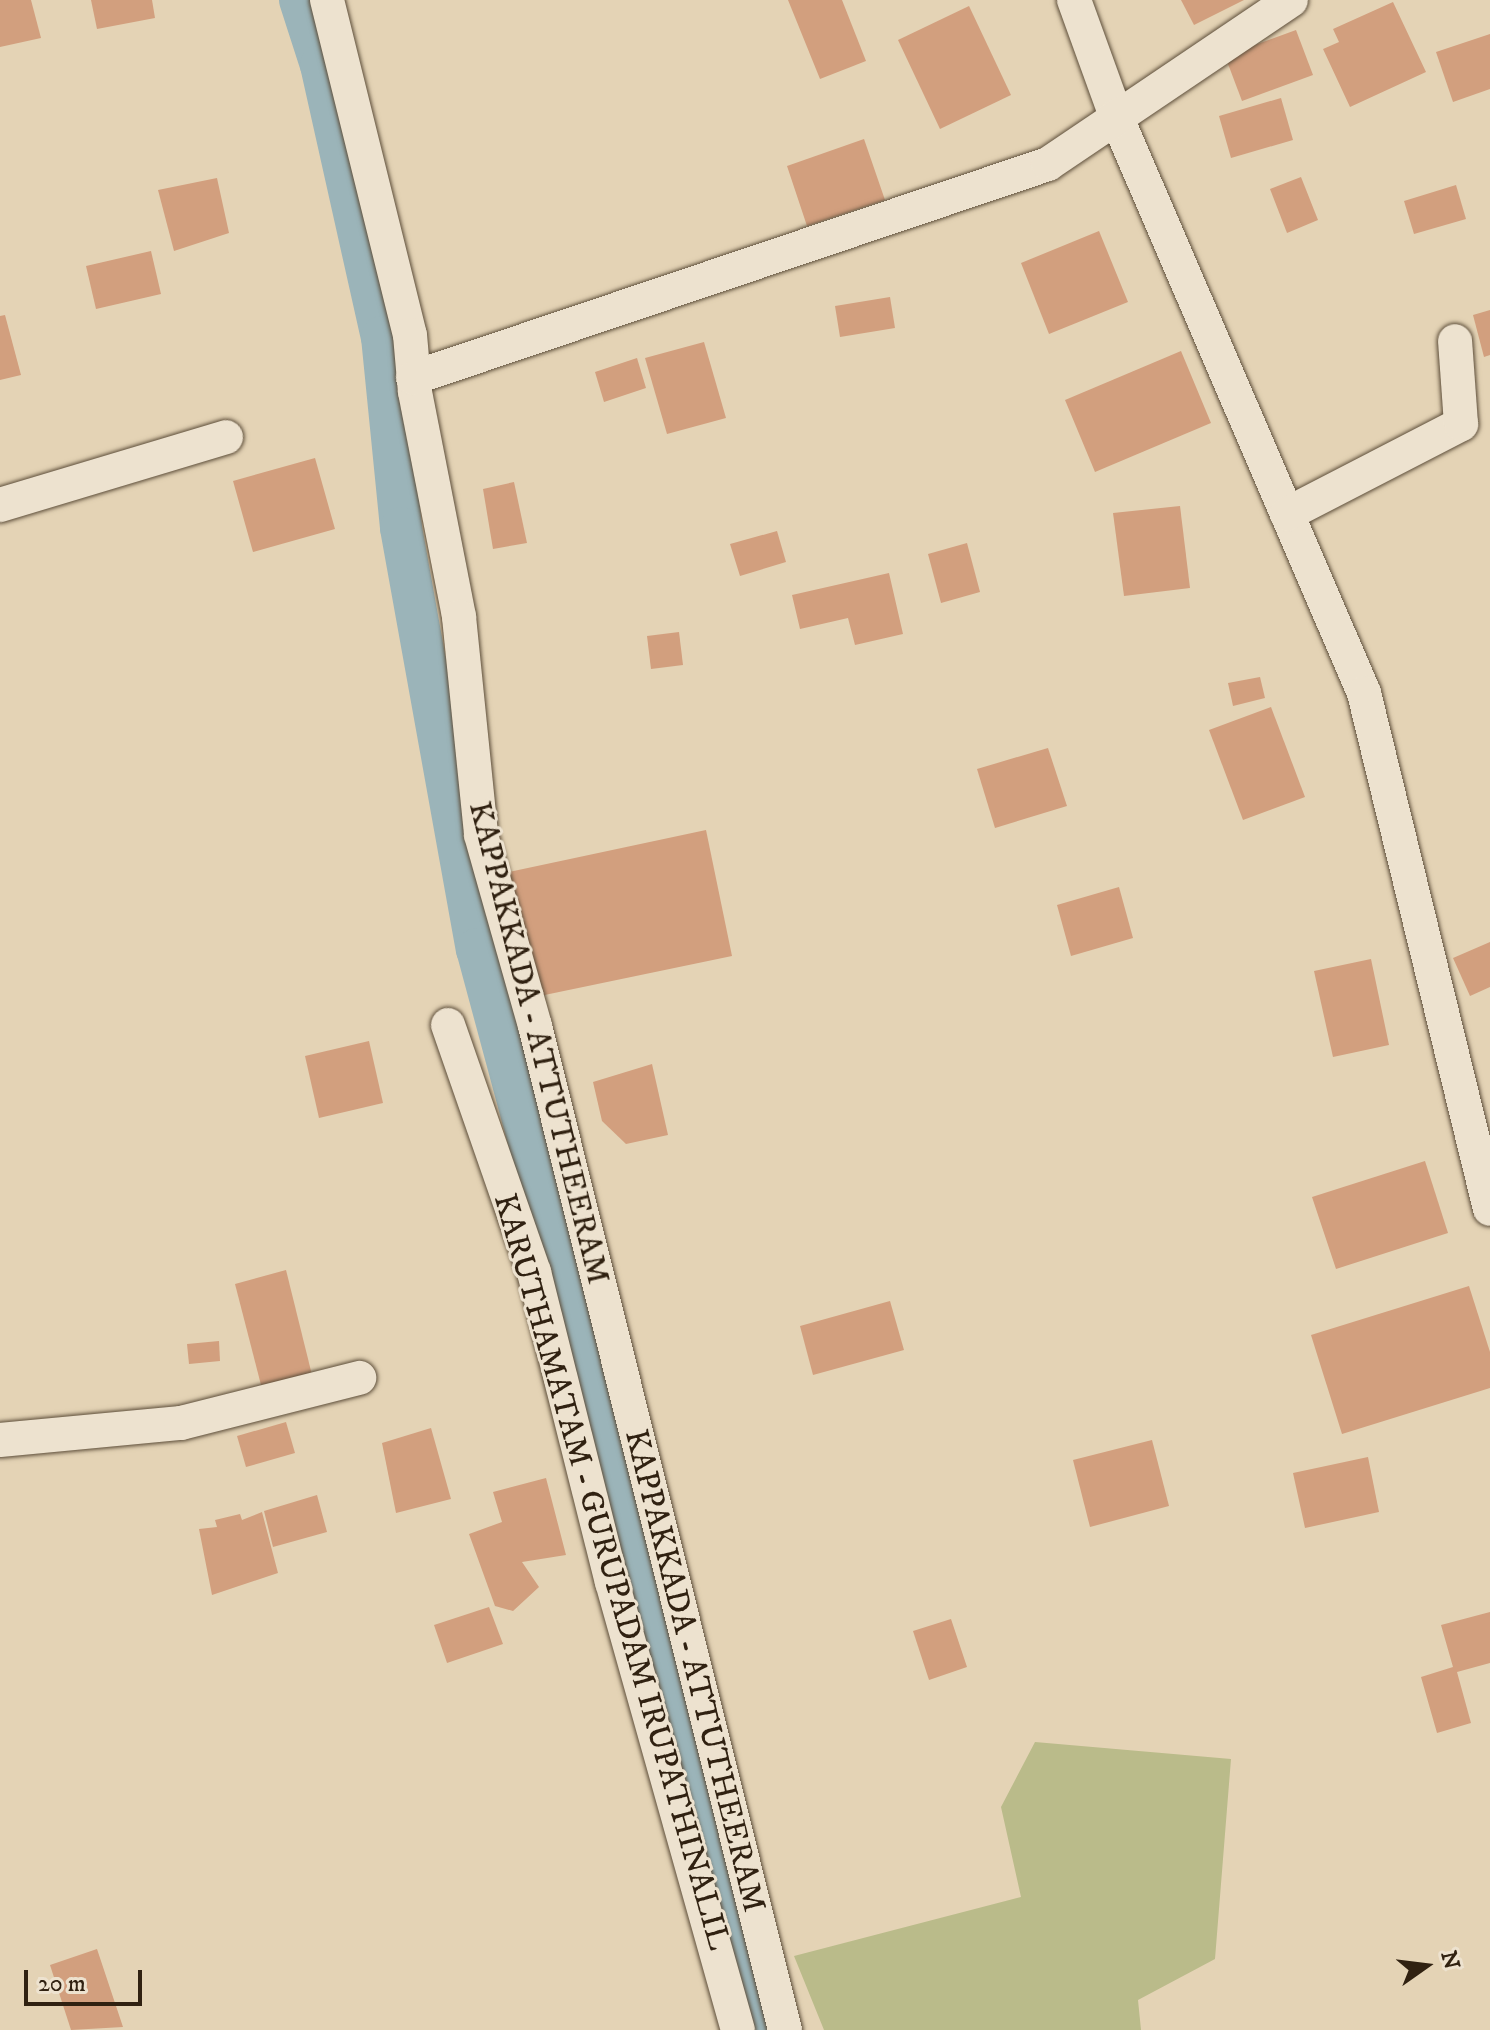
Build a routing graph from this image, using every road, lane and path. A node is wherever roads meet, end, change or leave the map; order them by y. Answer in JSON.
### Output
{"nodes":[{"id":1,"x":327,"y":0,"type":"edge"},
{"id":2,"x":1074,"y":0,"type":"edge"},
{"id":3,"x":1291,"y":0,"type":"edge"},
{"id":4,"x":1116,"y":116,"type":"junction"},
{"id":5,"x":1455,"y":341,"type":"dead end"},
{"id":6,"x":413,"y":378,"type":"junction"},
{"id":7,"x":226,"y":437,"type":"dead end"},
{"id":8,"x":0,"y":505,"type":"edge"},
{"id":9,"x":1287,"y":514,"type":"junction"},
{"id":10,"x":448,"y":1025,"type":"dead end"},
{"id":11,"x":1490,"y":1209,"type":"edge"},
{"id":12,"x":359,"y":1378,"type":"dead end"},
{"id":13,"x":0,"y":1440,"type":"edge"},
{"id":14,"x":738,"y":2030,"type":"edge"},
{"id":15,"x":785,"y":2030,"type":"edge"}],
"edges":[{"from":1,"to":6,"type":"street","name":"KAPPAKKADA - ATTUTHEERAM"},
{"from":2,"to":4,"type":"street"},
{"from":3,"to":4,"type":"street"},
{"from":4,"to":6,"type":"street"},
{"from":4,"to":9,"type":"street"},
{"from":5,"to":9,"type":"street"},
{"from":6,"to":15,"type":"street","name":"KAPPAKKADA - ATTUTHEERAM"},
{"from":7,"to":8,"type":"street"},
{"from":9,"to":11,"type":"street"},
{"from":10,"to":14,"type":"street","name":"KARUTHAMATAM - GURUPADAM IRUPATHINALIL"},
{"from":12,"to":13,"type":"street"}]}
